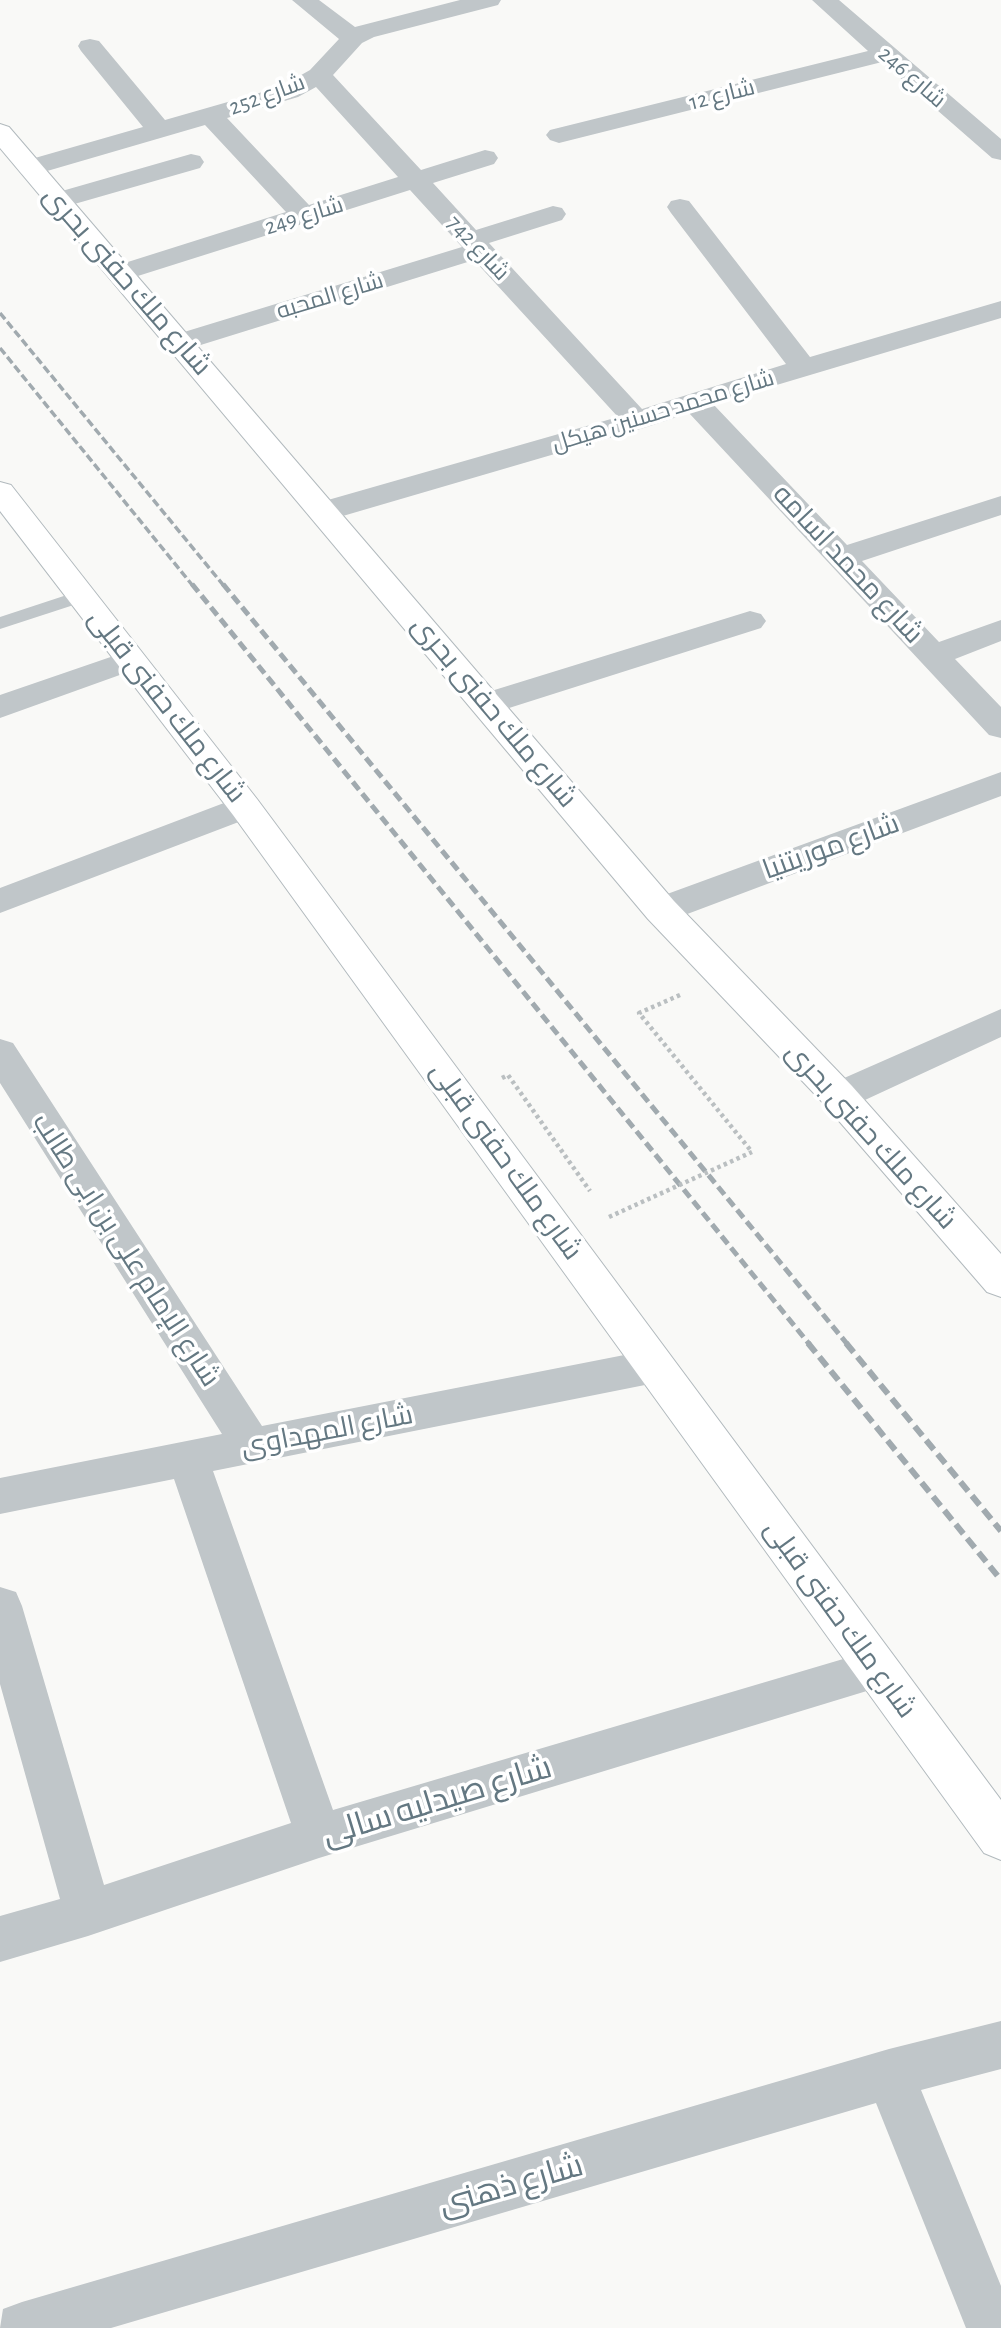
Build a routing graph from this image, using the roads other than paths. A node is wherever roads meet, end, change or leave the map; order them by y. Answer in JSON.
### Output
{"nodes":[{"id":1,"x":304,"y":0,"type":"edge"},
{"id":2,"x":489,"y":0,"type":"edge"},
{"id":3,"x":824,"y":0,"type":"edge"},
{"id":4,"x":353,"y":38,"type":"junction"},
{"id":5,"x":90,"y":46,"type":"dead end"},
{"id":6,"x":886,"y":54,"type":"junction"},
{"id":7,"x":319,"y":75,"type":"junction"},
{"id":8,"x":210,"y":115,"type":"junction"},
{"id":9,"x":160,"y":130,"type":"junction"},
{"id":10,"x":0,"y":132,"type":"edge"},
{"id":11,"x":559,"y":135,"type":"dead end"},
{"id":12,"x":1001,"y":152,"type":"edge"},
{"id":13,"x":485,"y":159,"type":"dead end"},
{"id":14,"x":191,"y":162,"type":"dead end"},
{"id":15,"x":30,"y":168,"type":"junction"},
{"id":16,"x":415,"y":181,"type":"junction"},
{"id":17,"x":57,"y":201,"type":"junction"},
{"id":18,"x":680,"y":207,"type":"dead end"},
{"id":19,"x":553,"y":214,"type":"dead end"},
{"id":20,"x":304,"y":216,"type":"junction"},
{"id":21,"x":476,"y":245,"type":"junction"},
{"id":22,"x":122,"y":273,"type":"junction"},
{"id":23,"x":1001,"y":309,"type":"edge"},
{"id":24,"x":181,"y":342,"type":"junction"},
{"id":25,"x":803,"y":368,"type":"junction"},
{"id":26,"x":694,"y":401,"type":"junction"},
{"id":27,"x":637,"y":421,"type":"junction"},
{"id":28,"x":0,"y":491,"type":"edge"},
{"id":29,"x":1001,"y":505,"type":"edge"},
{"id":30,"x":325,"y":511,"type":"junction"},
{"id":31,"x":842,"y":558,"type":"junction"},
{"id":32,"x":82,"y":596,"type":"junction"},
{"id":33,"x":750,"y":621,"type":"dead end"},
{"id":34,"x":0,"y":623,"type":"edge"},
{"id":35,"x":1001,"y":630,"type":"edge"},
{"id":36,"x":934,"y":655,"type":"junction"},
{"id":37,"x":131,"y":660,"type":"junction"},
{"id":38,"x":487,"y":704,"type":"junction"},
{"id":39,"x":0,"y":708,"type":"edge"},
{"id":40,"x":1001,"y":727,"type":"edge"},
{"id":41,"x":1001,"y":783,"type":"edge"},
{"id":42,"x":245,"y":807,"type":"junction"},
{"id":43,"x":0,"y":901,"type":"edge"},
{"id":44,"x":661,"y":910,"type":"junction"},
{"id":45,"x":1001,"y":1022,"type":"edge"},
{"id":46,"x":0,"y":1053,"type":"edge"},
{"id":47,"x":839,"y":1096,"type":"junction"},
{"id":48,"x":1001,"y":1281,"type":"edge"},
{"id":49,"x":655,"y":1366,"type":"junction"},
{"id":50,"x":252,"y":1446,"type":"junction"},
{"id":51,"x":188,"y":1459,"type":"junction"},
{"id":52,"x":0,"y":1496,"type":"edge"},
{"id":53,"x":0,"y":1606,"type":"edge"},
{"id":54,"x":877,"y":1669,"type":"junction"},
{"id":55,"x":320,"y":1836,"type":"junction"},
{"id":56,"x":1001,"y":1838,"type":"edge"},
{"id":57,"x":88,"y":1913,"type":"junction"},
{"id":58,"x":0,"y":1939,"type":"edge"},
{"id":59,"x":1001,"y":2045,"type":"edge"},
{"id":60,"x":889,"y":2074,"type":"junction"},
{"id":61,"x":22,"y":2328,"type":"edge"},
{"id":62,"x":992,"y":2328,"type":"edge"}],
"edges":[{"from":1,"to":4,"type":"street"},
{"from":2,"to":4,"type":"street","name":"شارع 252"},
{"from":3,"to":6,"type":"street","name":"شارع 246"},
{"from":4,"to":7,"type":"street","name":"شارع 252"},
{"from":5,"to":9,"type":"street"},
{"from":6,"to":11,"type":"street","name":"شارع 12"},
{"from":6,"to":12,"type":"street","name":"شارع 246"},
{"from":7,"to":8,"type":"street","name":"شارع 252"},
{"from":7,"to":16,"type":"street","name":"شارع 742"},
{"from":8,"to":9,"type":"street","name":"شارع 252"},
{"from":8,"to":20,"type":"street"},
{"from":9,"to":15,"type":"street","name":"شارع 252"},
{"from":10,"to":15,"type":"street","name":"شارع ملك حفنى بحرى"},
{"from":13,"to":16,"type":"street","name":"شارع 249"},
{"from":14,"to":17,"type":"street"},
{"from":15,"to":17,"type":"street","name":"شارع ملك حفنى بحرى"},
{"from":16,"to":20,"type":"street","name":"شارع 249"},
{"from":16,"to":21,"type":"street","name":"شارع 742"},
{"from":17,"to":22,"type":"street","name":"شارع ملك حفنى بحرى"},
{"from":18,"to":25,"type":"street"},
{"from":19,"to":21,"type":"street","name":"شارع المحبه"},
{"from":20,"to":22,"type":"street","name":"شارع 249"},
{"from":21,"to":24,"type":"street","name":"شارع المحبه"},
{"from":21,"to":27,"type":"street","name":"شارع 742"},
{"from":22,"to":24,"type":"street","name":"شارع ملك حفنى بحرى"},
{"from":23,"to":25,"type":"street","name":"شارع محمد حسنين هيكل"},
{"from":24,"to":30,"type":"street","name":"شارع ملك حفنى بحرى"},
{"from":25,"to":26,"type":"street","name":"شارع محمد حسنين هيكل"},
{"from":26,"to":27,"type":"street","name":"شارع محمد حسنين هيكل"},
{"from":26,"to":31,"type":"street","name":"شارع محمد اسامه"},
{"from":27,"to":30,"type":"street","name":"شارع محمد حسنين هيكل"},
{"from":28,"to":32,"type":"street","name":"شارع ملك حفنى قبلى"},
{"from":29,"to":31,"type":"street"},
{"from":30,"to":38,"type":"street","name":"شارع ملك حفنى بحرى"},
{"from":31,"to":36,"type":"street","name":"شارع محمد اسامه"},
{"from":32,"to":34,"type":"lane"},
{"from":32,"to":37,"type":"street","name":"شارع ملك حفنى قبلى"},
{"from":33,"to":38,"type":"street"},
{"from":35,"to":36,"type":"street"},
{"from":36,"to":40,"type":"street","name":"شارع محمد اسامه"},
{"from":37,"to":39,"type":"street"},
{"from":37,"to":42,"type":"street","name":"شارع ملك حفنى قبلى"},
{"from":38,"to":44,"type":"street","name":"شارع ملك حفنى بحرى"},
{"from":41,"to":44,"type":"street","name":"شارع موريتنيا"},
{"from":42,"to":43,"type":"street"},
{"from":42,"to":49,"type":"street","name":"شارع ملك حفنى قبلى"},
{"from":44,"to":47,"type":"street","name":"شارع ملك حفنى بحرى"},
{"from":45,"to":47,"type":"street"},
{"from":46,"to":50,"type":"street","name":"شارع الإمام على بن ابى طالب"},
{"from":47,"to":48,"type":"street","name":"شارع ملك حفنى بحرى"},
{"from":49,"to":50,"type":"street","name":"شارع المهداوى"},
{"from":49,"to":54,"type":"street","name":"شارع ملك حفنى قبلى"},
{"from":50,"to":51,"type":"street","name":"شارع المهداوى"},
{"from":51,"to":52,"type":"street","name":"شارع المهداوى"},
{"from":51,"to":55,"type":"street"},
{"from":53,"to":57,"type":"street"},
{"from":54,"to":55,"type":"street","name":"شارع صيدليه سالى"},
{"from":54,"to":56,"type":"street","name":"شارع ملك حفنى قبلى"},
{"from":55,"to":57,"type":"street","name":"شارع صيدليه سالى"},
{"from":57,"to":58,"type":"street","name":"شارع صيدليه سالى"},
{"from":59,"to":60,"type":"street","name":"شارع ذهنى"},
{"from":60,"to":61,"type":"street","name":"شارع ذهنى"},
{"from":60,"to":62,"type":"street"}]}
